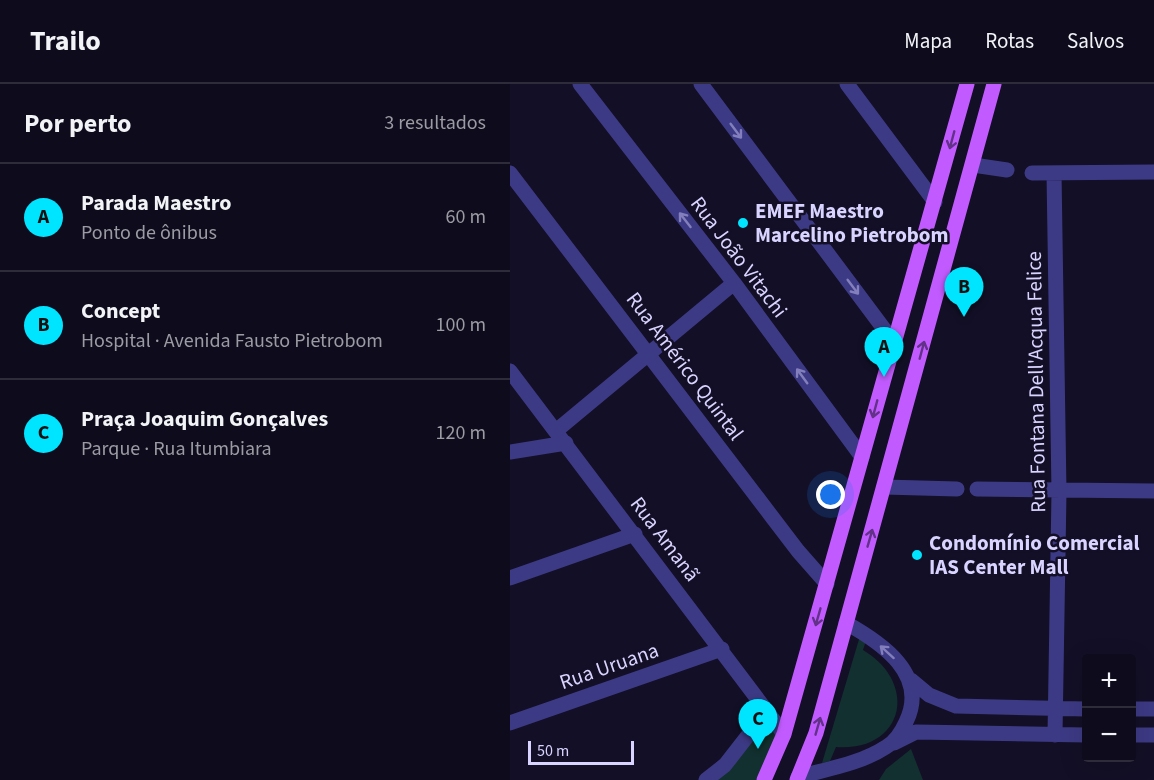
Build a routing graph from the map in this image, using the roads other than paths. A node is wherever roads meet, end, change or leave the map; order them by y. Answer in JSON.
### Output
{"nodes":[{"id":1,"x":580,"y":84,"type":"edge"},
{"id":2,"x":701,"y":84,"type":"edge"},
{"id":3,"x":847,"y":84,"type":"edge"},
{"id":4,"x":967,"y":84,"type":"edge"},
{"id":5,"x":994,"y":84,"type":"edge"},
{"id":6,"x":973,"y":165,"type":"junction"},
{"id":7,"x":1007,"y":170,"type":"dead end"},
{"id":8,"x":1154,"y":172,"type":"edge"},
{"id":9,"x":510,"y":173,"type":"edge"},
{"id":10,"x":1032,"y":173,"type":"dead end"},
{"id":11,"x":1054,"y":173,"type":"junction"},
{"id":12,"x":935,"y":202,"type":"junction"},
{"id":13,"x":734,"y":283,"type":"junction"},
{"id":14,"x":893,"y":341,"type":"junction"},
{"id":15,"x":649,"y":353,"type":"junction"},
{"id":16,"x":510,"y":371,"type":"edge"},
{"id":17,"x":557,"y":430,"type":"junction"},
{"id":18,"x":566,"y":443,"type":"junction"},
{"id":19,"x":510,"y":452,"type":"edge"},
{"id":20,"x":862,"y":457,"type":"junction"},
{"id":21,"x":884,"y":487,"type":"junction"},
{"id":22,"x":957,"y":489,"type":"dead end"},
{"id":23,"x":977,"y":489,"type":"dead end"},
{"id":24,"x":1154,"y":491,"type":"edge"},
{"id":25,"x":1059,"y":492,"type":"junction"},
{"id":26,"x":635,"y":534,"type":"junction"},
{"id":27,"x":510,"y":578,"type":"edge"},
{"id":28,"x":827,"y":584,"type":"junction"},
{"id":29,"x":846,"y":624,"type":"junction"},
{"id":30,"x":722,"y":650,"type":"junction"},
{"id":31,"x":911,"y":680,"type":"junction"},
{"id":32,"x":1082,"y":709,"type":"edge"},
{"id":33,"x":1136,"y":709,"type":"edge"},
{"id":34,"x":1154,"y":709,"type":"edge"},
{"id":35,"x":1056,"y":710,"type":"junction"},
{"id":36,"x":768,"y":711,"type":"junction"},
{"id":37,"x":510,"y":723,"type":"edge"},
{"id":38,"x":784,"y":734,"type":"junction"},
{"id":39,"x":1055,"y":735,"type":"junction"},
{"id":40,"x":1082,"y":735,"type":"edge"},
{"id":41,"x":1136,"y":735,"type":"edge"},
{"id":42,"x":1154,"y":735,"type":"edge"},
{"id":43,"x":889,"y":746,"type":"junction"},
{"id":44,"x":797,"y":778,"type":"edge"},
{"id":45,"x":706,"y":780,"type":"edge"},
{"id":46,"x":764,"y":780,"type":"edge"}],
"edges":[{"from":13,"to":1,"type":"street","name":"Rua João Vitachi","one_way":true},
{"from":2,"to":14,"type":"street","one_way":true},
{"from":3,"to":12,"type":"street"},
{"from":4,"to":12,"type":"main road","one_way":true},
{"from":5,"to":6,"type":"main road"},
{"from":6,"to":7,"type":"street"},
{"from":21,"to":6,"type":"main road","one_way":true},
{"from":8,"to":11,"type":"street"},
{"from":9,"to":15,"type":"street","name":"Rua Américo Quintal"},
{"from":10,"to":11,"type":"street"},
{"from":11,"to":25,"type":"street","name":"Rua Fontana Dell'Acqua Felice"},
{"from":12,"to":14,"type":"main road"},
{"from":13,"to":15,"type":"street"},
{"from":20,"to":13,"type":"street","name":"Rua João Vitachi","one_way":true},
{"from":14,"to":20,"type":"main road","one_way":true},
{"from":15,"to":17,"type":"street"},
{"from":15,"to":28,"type":"street","name":"Rua Américo Quintal"},
{"from":16,"to":17,"type":"street","name":"Rua Amanã"},
{"from":17,"to":18,"type":"street","name":"Rua Amanã"},
{"from":18,"to":19,"type":"street"},
{"from":18,"to":26,"type":"street","name":"Rua Amanã"},
{"from":20,"to":28,"type":"main road"},
{"from":21,"to":22,"type":"street"},
{"from":29,"to":21,"type":"main road","one_way":true},
{"from":23,"to":25,"type":"street"},
{"from":24,"to":25,"type":"street"},
{"from":25,"to":35,"type":"street","name":"Rua Fontana Dell'Acqua Felice"},
{"from":26,"to":27,"type":"street"},
{"from":26,"to":30,"type":"street","name":"Rua Amanã"},
{"from":28,"to":38,"type":"main road","one_way":true},
{"from":31,"to":29,"type":"street","one_way":true},
{"from":44,"to":29,"type":"main road","one_way":true},
{"from":30,"to":36,"type":"street","name":"Rua Amanã"},
{"from":30,"to":37,"type":"street","name":"Rua Uruana"},
{"from":31,"to":35,"type":"street"},
{"from":31,"to":43,"type":"street"},
{"from":32,"to":35,"type":"street"},
{"from":33,"to":34,"type":"street"},
{"from":35,"to":39,"type":"street","name":"Rua Fontana Dell'Acqua Felice"},
{"from":36,"to":38,"type":"street","name":"Rua Amanã"},
{"from":36,"to":45,"type":"street"},
{"from":38,"to":46,"type":"main road"},
{"from":39,"to":40,"type":"street"},
{"from":39,"to":43,"type":"street"},
{"from":41,"to":42,"type":"street"},
{"from":43,"to":44,"type":"street"}]}
